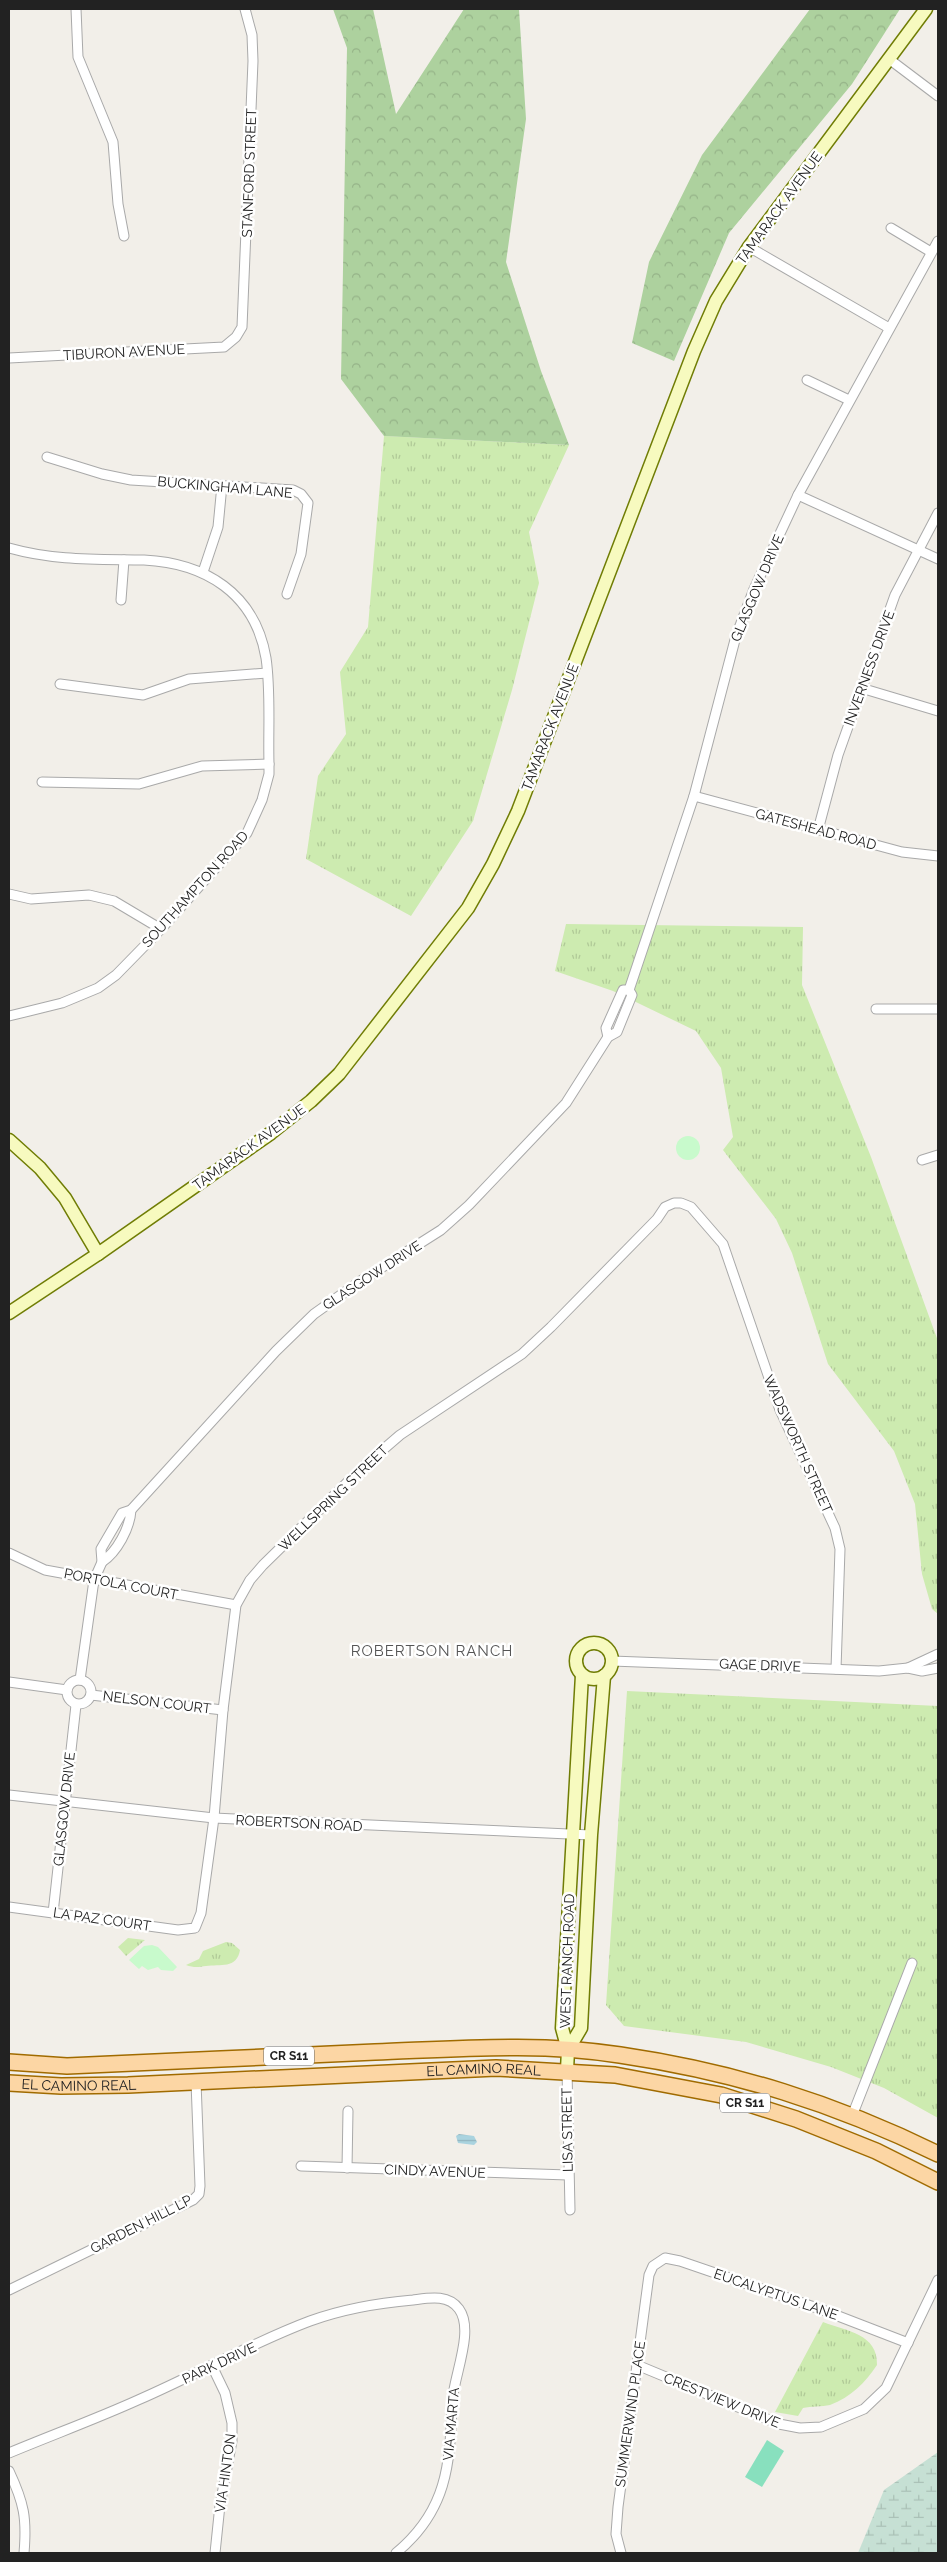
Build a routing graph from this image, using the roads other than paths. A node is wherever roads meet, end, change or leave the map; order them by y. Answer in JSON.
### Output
{"nodes":[{"id":1,"x":76,"y":9,"type":"edge"},
{"id":2,"x":244,"y":9,"type":"edge"},
{"id":3,"x":926,"y":9,"type":"edge"},
{"id":4,"x":889,"y":59,"type":"junction"},
{"id":5,"x":938,"y":96,"type":"edge"},
{"id":6,"x":891,"y":228,"type":"dead end"},
{"id":7,"x":124,"y":236,"type":"dead end"},
{"id":8,"x":938,"y":241,"type":"edge"},
{"id":9,"x":748,"y":247,"type":"junction"},
{"id":10,"x":932,"y":252,"type":"junction"},
{"id":11,"x":889,"y":328,"type":"junction"},
{"id":12,"x":236,"y":337,"type":"joint"},
{"id":13,"x":9,"y":358,"type":"edge"},
{"id":14,"x":807,"y":380,"type":"dead end"},
{"id":15,"x":849,"y":400,"type":"junction"},
{"id":16,"x":46,"y":457,"type":"dead end"},
{"id":17,"x":222,"y":485,"type":"junction"},
{"id":18,"x":798,"y":495,"type":"junction"},
{"id":19,"x":938,"y":513,"type":"edge"},
{"id":20,"x":9,"y":548,"type":"edge"},
{"id":21,"x":918,"y":550,"type":"junction"},
{"id":22,"x":938,"y":559,"type":"edge"},
{"id":23,"x":124,"y":560,"type":"junction"},
{"id":24,"x":203,"y":572,"type":"junction"},
{"id":25,"x":287,"y":594,"type":"dead end"},
{"id":26,"x":121,"y":600,"type":"dead end"},
{"id":27,"x":267,"y":673,"type":"junction"},
{"id":28,"x":60,"y":684,"type":"dead end"},
{"id":29,"x":861,"y":688,"type":"junction"},
{"id":30,"x":938,"y":712,"type":"edge"},
{"id":31,"x":269,"y":764,"type":"junction"},
{"id":32,"x":42,"y":782,"type":"dead end"},
{"id":33,"x":694,"y":796,"type":"junction"},
{"id":34,"x":818,"y":830,"type":"junction"},
{"id":35,"x":938,"y":856,"type":"edge"},
{"id":36,"x":9,"y":894,"type":"edge"},
{"id":37,"x":161,"y":929,"type":"junction"},
{"id":38,"x":876,"y":1009,"type":"dead end"},
{"id":39,"x":938,"y":1009,"type":"edge"},
{"id":40,"x":9,"y":1016,"type":"edge"},
{"id":41,"x":10,"y":1144,"type":"edge"},
{"id":42,"x":938,"y":1155,"type":"edge"},
{"id":43,"x":922,"y":1160,"type":"dead end"},
{"id":44,"x":691,"y":1207,"type":"joint"},
{"id":45,"x":98,"y":1254,"type":"junction"},
{"id":46,"x":9,"y":1313,"type":"edge"},
{"id":47,"x":131,"y":1510,"type":"junction"},
{"id":48,"x":112,"y":1531,"type":"junction"},
{"id":49,"x":122,"y":1537,"type":"junction"},
{"id":50,"x":9,"y":1553,"type":"edge"},
{"id":51,"x":102,"y":1562,"type":"junction"},
{"id":52,"x":94,"y":1580,"type":"junction"},
{"id":53,"x":236,"y":1605,"type":"junction"},
{"id":54,"x":938,"y":1654,"type":"edge"},
{"id":55,"x":612,"y":1661,"type":"junction"},
{"id":56,"x":908,"y":1668,"type":"junction"},
{"id":57,"x":938,"y":1668,"type":"edge"},
{"id":58,"x":836,"y":1669,"type":"junction"},
{"id":59,"x":582,"y":1675,"type":"junction"},
{"id":60,"x":604,"y":1676,"type":"junction"},
{"id":61,"x":80,"y":1680,"type":"junction"},
{"id":62,"x":9,"y":1682,"type":"edge"},
{"id":63,"x":67,"y":1690,"type":"junction"},
{"id":64,"x":91,"y":1695,"type":"junction"},
{"id":65,"x":76,"y":1705,"type":"junction"},
{"id":66,"x":223,"y":1710,"type":"junction"},
{"id":67,"x":9,"y":1795,"type":"edge"},
{"id":68,"x":64,"y":1802,"type":"junction"},
{"id":69,"x":214,"y":1818,"type":"junction"},
{"id":70,"x":571,"y":1835,"type":"junction"},
{"id":71,"x":591,"y":1835,"type":"junction"},
{"id":72,"x":9,"y":1907,"type":"edge"},
{"id":73,"x":53,"y":1913,"type":"junction"},
{"id":74,"x":195,"y":1928,"type":"joint"},
{"id":75,"x":912,"y":1963,"type":"dead end"},
{"id":76,"x":568,"y":2050,"type":"junction"},
{"id":77,"x":9,"y":2062,"type":"edge"},
{"id":78,"x":567,"y":2070,"type":"junction"},
{"id":79,"x":196,"y":2082,"type":"junction"},
{"id":80,"x":9,"y":2083,"type":"edge"},
{"id":81,"x":348,"y":2111,"type":"dead end"},
{"id":82,"x":852,"y":2116,"type":"junction"},
{"id":83,"x":938,"y":2154,"type":"edge"},
{"id":84,"x":301,"y":2166,"type":"dead end"},
{"id":85,"x":347,"y":2168,"type":"junction"},
{"id":86,"x":568,"y":2175,"type":"junction"},
{"id":87,"x":938,"y":2182,"type":"edge"},
{"id":88,"x":570,"y":2210,"type":"dead end"},
{"id":89,"x":649,"y":2275,"type":"joint"},
{"id":90,"x":938,"y":2280,"type":"edge"},
{"id":91,"x":9,"y":2290,"type":"edge"},
{"id":92,"x":435,"y":2298,"type":"joint"},
{"id":93,"x":908,"y":2343,"type":"junction"},
{"id":94,"x":637,"y":2365,"type":"junction"},
{"id":95,"x":212,"y":2366,"type":"junction"},
{"id":96,"x":9,"y":2453,"type":"edge"},
{"id":97,"x":9,"y":2471,"type":"edge"},
{"id":98,"x":24,"y":2553,"type":"edge"},
{"id":99,"x":215,"y":2553,"type":"edge"},
{"id":100,"x":396,"y":2553,"type":"edge"},
{"id":101,"x":620,"y":2553,"type":"edge"}],
"edges":[{"from":1,"to":7,"type":"street"},
{"from":2,"to":12,"type":"street","name":"STANFORD STREET"},
{"from":3,"to":4,"type":"main road","name":"TAMARACK AVENUE"},
{"from":4,"to":5,"type":"street"},
{"from":4,"to":9,"type":"main road","name":"TAMARACK AVENUE"},
{"from":6,"to":10,"type":"street"},
{"from":8,"to":10,"type":"street","name":"GLASGOW DRIVE"},
{"from":9,"to":11,"type":"street"},
{"from":9,"to":45,"type":"main road","name":"TAMARACK AVENUE"},
{"from":10,"to":11,"type":"street","name":"GLASGOW DRIVE"},
{"from":11,"to":15,"type":"street","name":"GLASGOW DRIVE"},
{"from":12,"to":13,"type":"street","name":"TIBURON AVENUE"},
{"from":14,"to":15,"type":"street"},
{"from":15,"to":18,"type":"street","name":"GLASGOW DRIVE"},
{"from":16,"to":17,"type":"street","name":"BUCKINGHAM LANE"},
{"from":17,"to":24,"type":"street"},
{"from":17,"to":25,"type":"street","name":"BUCKINGHAM LANE"},
{"from":18,"to":21,"type":"street"},
{"from":18,"to":33,"type":"street","name":"GLASGOW DRIVE"},
{"from":19,"to":21,"type":"street","name":"INVERNESS DRIVE"},
{"from":20,"to":23,"type":"street","name":"SOUTHAMPTON ROAD"},
{"from":21,"to":22,"type":"street"},
{"from":21,"to":29,"type":"street","name":"INVERNESS DRIVE"},
{"from":23,"to":24,"type":"street","name":"SOUTHAMPTON ROAD"},
{"from":23,"to":26,"type":"street"},
{"from":24,"to":27,"type":"street","name":"SOUTHAMPTON ROAD"},
{"from":27,"to":28,"type":"street"},
{"from":27,"to":31,"type":"street","name":"SOUTHAMPTON ROAD"},
{"from":29,"to":30,"type":"street"},
{"from":29,"to":34,"type":"street","name":"INVERNESS DRIVE"},
{"from":31,"to":32,"type":"street"},
{"from":31,"to":37,"type":"street","name":"SOUTHAMPTON ROAD"},
{"from":33,"to":34,"type":"street","name":"GATESHEAD ROAD"},
{"from":33,"to":47,"type":"street","name":"GLASGOW DRIVE"},
{"from":34,"to":35,"type":"street","name":"GATESHEAD ROAD"},
{"from":36,"to":37,"type":"street"},
{"from":37,"to":40,"type":"street","name":"SOUTHAMPTON ROAD"},
{"from":38,"to":39,"type":"street"},
{"from":41,"to":45,"type":"main road"},
{"from":42,"to":43,"type":"street"},
{"from":44,"to":53,"type":"street","name":"WELLSPRING STREET"},
{"from":44,"to":58,"type":"street","name":"WADSWORTH STREET"},
{"from":45,"to":46,"type":"main road","name":"TAMARACK AVENUE"},
{"from":47,"to":48,"type":"street","name":"GLASGOW DRIVE"},
{"from":47,"to":49,"type":"street","name":"GLASGOW DRIVE"},
{"from":48,"to":49,"type":"street"},
{"from":48,"to":51,"type":"street","name":"GLASGOW DRIVE"},
{"from":49,"to":51,"type":"street","name":"GLASGOW DRIVE"},
{"from":50,"to":52,"type":"street","name":"PORTOLA COURT"},
{"from":51,"to":52,"type":"street","name":"GLASGOW DRIVE"},
{"from":52,"to":53,"type":"street","name":"PORTOLA COURT"},
{"from":52,"to":61,"type":"street","name":"GLASGOW DRIVE"},
{"from":53,"to":66,"type":"street","name":"WELLSPRING STREET"},
{"from":54,"to":56,"type":"street","name":"GAGE DRIVE"},
{"from":55,"to":58,"type":"street","name":"GAGE DRIVE"},
{"from":55,"to":59,"type":"main road"},
{"from":55,"to":60,"type":"main road"},
{"from":56,"to":57,"type":"street","name":"GAGE DRIVE"},
{"from":56,"to":58,"type":"street","name":"GAGE DRIVE"},
{"from":59,"to":60,"type":"main road"},
{"from":59,"to":70,"type":"main road","name":"WEST RANCH ROAD"},
{"from":60,"to":71,"type":"main road","name":"WEST RANCH ROAD"},
{"from":61,"to":63,"type":"street"},
{"from":61,"to":64,"type":"street"},
{"from":62,"to":63,"type":"street"},
{"from":63,"to":65,"type":"street"},
{"from":64,"to":65,"type":"street"},
{"from":64,"to":66,"type":"street","name":"NELSON COURT"},
{"from":65,"to":68,"type":"street","name":"GLASGOW DRIVE"},
{"from":66,"to":69,"type":"street","name":"WELLSPRING STREET"},
{"from":67,"to":68,"type":"street","name":"ROBERTSON ROAD"},
{"from":68,"to":69,"type":"street","name":"ROBERTSON ROAD"},
{"from":68,"to":73,"type":"street","name":"GLASGOW DRIVE"},
{"from":69,"to":70,"type":"street","name":"ROBERTSON ROAD"},
{"from":69,"to":74,"type":"street","name":"WELLSPRING STREET"},
{"from":70,"to":71,"type":"street","name":"ROBERTSON ROAD"},
{"from":70,"to":76,"type":"main road","name":"WEST RANCH ROAD"},
{"from":71,"to":76,"type":"main road","name":"WEST RANCH ROAD"},
{"from":72,"to":73,"type":"street","name":"LA PAZ COURT"},
{"from":73,"to":74,"type":"street","name":"LA PAZ COURT"},
{"from":75,"to":82,"type":"street"},
{"from":76,"to":77,"type":"main road","name":"EL CAMINO REAL","number":"CR S11"},
{"from":76,"to":78,"type":"main road","name":"LISA STREET"},
{"from":76,"to":82,"type":"main road","name":"EL CAMINO REAL","number":"CR S11"},
{"from":78,"to":79,"type":"main road","name":"EL CAMINO REAL","number":"CR S11"},
{"from":78,"to":86,"type":"street","name":"LISA STREET"},
{"from":78,"to":87,"type":"main road","name":"EL CAMINO REAL","number":"CR S11"},
{"from":79,"to":80,"type":"main road","name":"EL CAMINO REAL","number":"CR S11"},
{"from":79,"to":91,"type":"street","name":"GARDEN HILL LP"},
{"from":81,"to":85,"type":"street"},
{"from":82,"to":83,"type":"main road","name":"EL CAMINO REAL","number":"CR S11"},
{"from":84,"to":85,"type":"street","name":"CINDY AVENUE"},
{"from":85,"to":86,"type":"street","name":"CINDY AVENUE"},
{"from":86,"to":88,"type":"street","name":"LISA STREET"},
{"from":89,"to":93,"type":"street","name":"EUCALYPTUS LANE"},
{"from":89,"to":94,"type":"street","name":"SUMMERWIND PLACE"},
{"from":90,"to":93,"type":"street","name":"CRESTVIEW DRIVE"},
{"from":92,"to":95,"type":"street","name":"PARK DRIVE"},
{"from":92,"to":100,"type":"street","name":"VIA MARTA"},
{"from":93,"to":94,"type":"street","name":"CRESTVIEW DRIVE"},
{"from":94,"to":101,"type":"street","name":"SUMMERWIND PLACE"},
{"from":95,"to":96,"type":"street","name":"PARK DRIVE"},
{"from":95,"to":99,"type":"street","name":"VIA HINTON"},
{"from":97,"to":98,"type":"street"}]}
